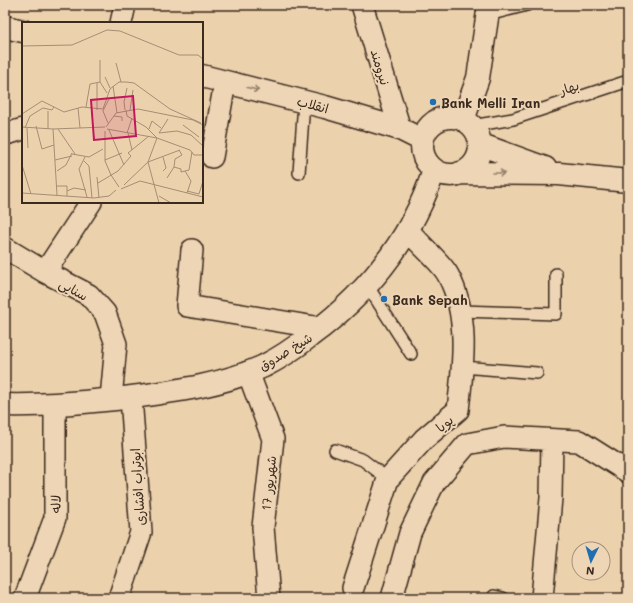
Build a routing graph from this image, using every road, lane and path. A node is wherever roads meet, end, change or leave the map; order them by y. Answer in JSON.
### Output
{"nodes":[{"id":1,"x":125,"y":5,"type":"edge"},
{"id":2,"x":362,"y":5,"type":"edge"},
{"id":3,"x":527,"y":5,"type":"edge"},
{"id":4,"x":489,"y":10,"type":"edge"},
{"id":5,"x":121,"y":22,"type":"edge"},
{"id":6,"x":5,"y":26,"type":"edge"},
{"id":7,"x":22,"y":31,"type":"edge"},
{"id":8,"x":203,"y":76,"type":"edge"},
{"id":9,"x":628,"y":81,"type":"edge"},
{"id":10,"x":225,"y":82,"type":"junction"},
{"id":11,"x":304,"y":102,"type":"junction"},
{"id":12,"x":22,"y":129,"type":"edge"},
{"id":13,"x":400,"y":129,"type":"junction"},
{"id":14,"x":472,"y":130,"type":"junction"},
{"id":15,"x":5,"y":132,"type":"edge"},
{"id":16,"x":422,"y":140,"type":"junction"},
{"id":17,"x":212,"y":157,"type":"dead end"},
{"id":18,"x":434,"y":170,"type":"junction"},
{"id":19,"x":299,"y":173,"type":"dead end"},
{"id":20,"x":460,"y":173,"type":"junction"},
{"id":21,"x":559,"y":174,"type":"junction"},
{"id":22,"x":628,"y":181,"type":"edge"},
{"id":23,"x":90,"y":203,"type":"edge"},
{"id":24,"x":408,"y":230,"type":"junction"},
{"id":25,"x":5,"y":248,"type":"edge"},
{"id":26,"x":192,"y":250,"type":"dead end"},
{"id":27,"x":45,"y":272,"type":"junction"},
{"id":28,"x":556,"y":274,"type":"dead end"},
{"id":29,"x":367,"y":285,"type":"junction"},
{"id":30,"x":461,"y":311,"type":"junction"},
{"id":31,"x":321,"y":328,"type":"junction"},
{"id":32,"x":411,"y":354,"type":"dead end"},
{"id":33,"x":462,"y":367,"type":"junction"},
{"id":34,"x":248,"y":372,"type":"junction"},
{"id":35,"x":537,"y":373,"type":"dead end"},
{"id":36,"x":121,"y":398,"type":"junction"},
{"id":37,"x":55,"y":404,"type":"junction"},
{"id":38,"x":5,"y":406,"type":"edge"},
{"id":39,"x":552,"y":440,"type":"junction"},
{"id":40,"x":335,"y":450,"type":"dead end"},
{"id":41,"x":628,"y":472,"type":"edge"},
{"id":42,"x":388,"y":479,"type":"junction"},
{"id":43,"x":353,"y":588,"type":"dead end"},
{"id":44,"x":25,"y":598,"type":"edge"},
{"id":45,"x":119,"y":598,"type":"edge"},
{"id":46,"x":269,"y":598,"type":"edge"},
{"id":47,"x":392,"y":598,"type":"edge"},
{"id":48,"x":542,"y":598,"type":"edge"}],
"edges":[{"from":1,"to":5,"type":"street"},
{"from":2,"to":13,"type":"street","name":"نیرومند"},
{"from":3,"to":4,"type":"lane"},
{"from":4,"to":14,"type":"main road"},
{"from":6,"to":7,"type":"main road"},
{"from":8,"to":10,"type":"main road","name":"انقلاب"},
{"from":9,"to":14,"type":"lane","name":"بهار"},
{"from":10,"to":11,"type":"main road","name":"انقلاب","one_way":true},
{"from":10,"to":17,"type":"street"},
{"from":11,"to":13,"type":"main road","name":"انقلاب"},
{"from":11,"to":19,"type":"lane"},
{"from":12,"to":15,"type":"street"},
{"from":13,"to":16,"type":"main road","name":"انقلاب"},
{"from":14,"to":16,"type":"main road"},
{"from":14,"to":20,"type":"main road"},
{"from":14,"to":21,"type":"main road"},
{"from":16,"to":18,"type":"main road"},
{"from":18,"to":20,"type":"main road"},
{"from":18,"to":24,"type":"main road","name":"شیخ صدوق"},
{"from":20,"to":21,"type":"main road","one_way":true},
{"from":21,"to":22,"type":"main road"},
{"from":23,"to":27,"type":"street"},
{"from":24,"to":29,"type":"main road","name":"شیخ صدوق"},
{"from":24,"to":30,"type":"street","name":"پویا"},
{"from":25,"to":27,"type":"street","name":"سنایی"},
{"from":26,"to":31,"type":"street"},
{"from":27,"to":36,"type":"street","name":"سنایی"},
{"from":28,"to":30,"type":"lane"},
{"from":29,"to":31,"type":"main road","name":"شیخ صدوق"},
{"from":29,"to":32,"type":"lane"},
{"from":30,"to":33,"type":"street","name":"پویا"},
{"from":31,"to":34,"type":"main road","name":"شیخ صدوق"},
{"from":33,"to":35,"type":"lane"},
{"from":33,"to":42,"type":"street","name":"پویا"},
{"from":34,"to":36,"type":"main road","name":"شیخ صدوق"},
{"from":34,"to":46,"type":"street","name":"17 شهریور"},
{"from":36,"to":37,"type":"main road","name":"شیخ صدوق"},
{"from":36,"to":45,"type":"street","name":"ابوتراب افشاری"},
{"from":37,"to":38,"type":"main road","name":"شیخ صدوق"},
{"from":37,"to":44,"type":"street","name":"لاله"},
{"from":39,"to":41,"type":"street"},
{"from":39,"to":47,"type":"street"},
{"from":39,"to":48,"type":"street"},
{"from":40,"to":42,"type":"lane"},
{"from":42,"to":43,"type":"street","name":"پویا"}]}
